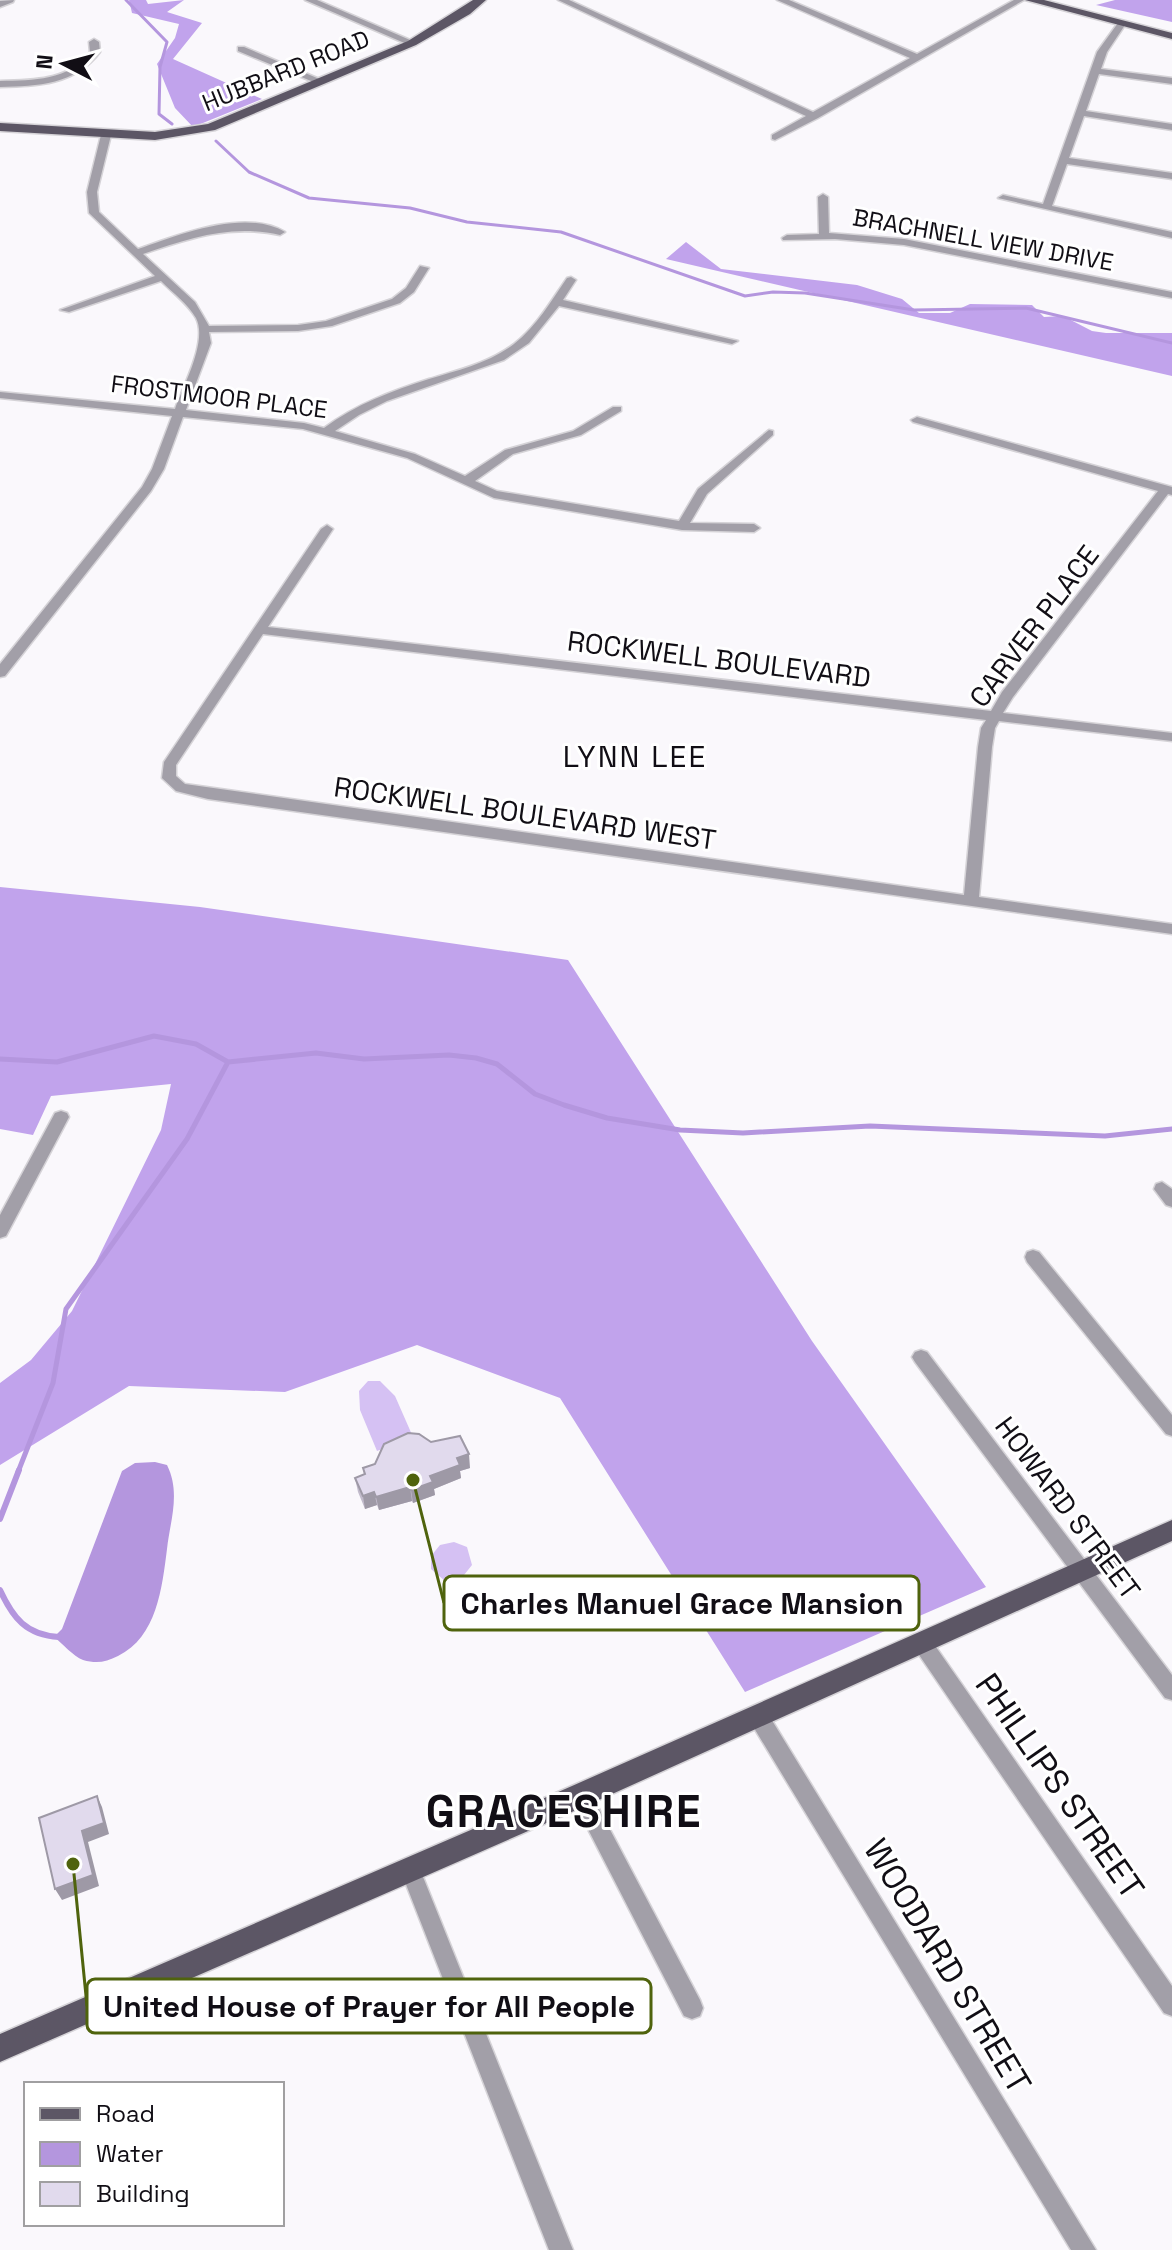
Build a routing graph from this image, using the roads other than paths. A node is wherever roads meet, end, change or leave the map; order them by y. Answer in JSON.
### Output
{"nodes":[{"id":1,"x":10,"y":0,"type":"edge"},
{"id":2,"x":309,"y":0,"type":"edge"},
{"id":3,"x":480,"y":0,"type":"edge"},
{"id":4,"x":562,"y":0,"type":"edge"},
{"id":5,"x":781,"y":0,"type":"edge"},
{"id":6,"x":1020,"y":0,"type":"edge"},
{"id":7,"x":1031,"y":0,"type":"edge"},
{"id":8,"x":1061,"y":0,"type":"edge"},
{"id":9,"x":0,"y":4,"type":"edge"},
{"id":10,"x":1121,"y":25,"type":"junction"},
{"id":11,"x":1172,"y":27,"type":"edge"},
{"id":12,"x":1172,"y":36,"type":"edge"},
{"id":13,"x":94,"y":42,"type":"dead end"},
{"id":14,"x":412,"y":43,"type":"junction"},
{"id":15,"x":241,"y":49,"type":"dead end"},
{"id":16,"x":918,"y":58,"type":"junction"},
{"id":17,"x":1096,"y":71,"type":"junction"},
{"id":18,"x":64,"y":78,"type":"junction"},
{"id":19,"x":319,"y":81,"type":"junction"},
{"id":20,"x":1172,"y":81,"type":"edge"},
{"id":21,"x":74,"y":83,"type":"dead end"},
{"id":22,"x":0,"y":84,"type":"edge"},
{"id":23,"x":1080,"y":113,"type":"junction"},
{"id":24,"x":815,"y":116,"type":"junction"},
{"id":25,"x":0,"y":127,"type":"edge"},
{"id":26,"x":1172,"y":127,"type":"edge"},
{"id":27,"x":106,"y":135,"type":"junction"},
{"id":28,"x":775,"y":137,"type":"dead end"},
{"id":29,"x":1063,"y":160,"type":"junction"},
{"id":30,"x":1172,"y":176,"type":"edge"},
{"id":31,"x":823,"y":197,"type":"dead end"},
{"id":32,"x":1003,"y":198,"type":"dead end"},
{"id":33,"x":1046,"y":208,"type":"junction"},
{"id":34,"x":280,"y":232,"type":"dead end"},
{"id":35,"x":824,"y":235,"type":"junction"},
{"id":36,"x":1172,"y":235,"type":"edge"},
{"id":37,"x":787,"y":238,"type":"dead end"},
{"id":38,"x":135,"y":253,"type":"junction"},
{"id":39,"x":424,"y":268,"type":"dead end"},
{"id":40,"x":163,"y":277,"type":"junction"},
{"id":41,"x":571,"y":280,"type":"dead end"},
{"id":42,"x":1172,"y":295,"type":"edge"},
{"id":43,"x":556,"y":302,"type":"junction"},
{"id":44,"x":65,"y":310,"type":"dead end"},
{"id":45,"x":205,"y":329,"type":"junction"},
{"id":46,"x":732,"y":341,"type":"dead end"},
{"id":47,"x":0,"y":395,"type":"edge"},
{"id":48,"x":617,"y":409,"type":"dead end"},
{"id":49,"x":179,"y":414,"type":"junction"},
{"id":50,"x":917,"y":420,"type":"dead end"},
{"id":51,"x":328,"y":431,"type":"junction"},
{"id":52,"x":769,"y":433,"type":"dead end"},
{"id":53,"x":465,"y":482,"type":"junction"},
{"id":54,"x":1169,"y":490,"type":"edge"},
{"id":55,"x":682,"y":526,"type":"junction"},
{"id":56,"x":754,"y":528,"type":"dead end"},
{"id":57,"x":327,"y":529,"type":"dead end"},
{"id":58,"x":259,"y":630,"type":"junction"},
{"id":59,"x":0,"y":673,"type":"edge"},
{"id":60,"x":995,"y":716,"type":"junction"},
{"id":61,"x":1172,"y":737,"type":"edge"},
{"id":62,"x":971,"y":901,"type":"junction"},
{"id":63,"x":1172,"y":929,"type":"edge"},
{"id":64,"x":61,"y":1117,"type":"dead end"},
{"id":65,"x":0,"y":1231,"type":"edge"},
{"id":66,"x":1033,"y":1257,"type":"dead end"},
{"id":67,"x":921,"y":1357,"type":"dead end"},
{"id":68,"x":1172,"y":1428,"type":"edge"},
{"id":69,"x":1172,"y":1530,"type":"edge"},
{"id":70,"x":1081,"y":1572,"type":"junction"},
{"id":71,"x":922,"y":1643,"type":"junction"},
{"id":72,"x":1172,"y":1691,"type":"edge"},
{"id":73,"x":758,"y":1716,"type":"junction"},
{"id":74,"x":581,"y":1795,"type":"junction"},
{"id":75,"x":410,"y":1869,"type":"junction"},
{"id":76,"x":1172,"y":2005,"type":"edge"},
{"id":77,"x":692,"y":2008,"type":"dead end"},
{"id":78,"x":0,"y":2048,"type":"edge"},
{"id":79,"x":561,"y":2250,"type":"edge"},
{"id":80,"x":1084,"y":2250,"type":"edge"}],
"edges":[{"from":1,"to":9,"type":"street"},
{"from":2,"to":14,"type":"street"},
{"from":3,"to":14,"type":"main road","name":"HUBBARD ROAD"},
{"from":4,"to":24,"type":"street"},
{"from":5,"to":16,"type":"street"},
{"from":6,"to":16,"type":"street"},
{"from":7,"to":10,"type":"main road"},
{"from":8,"to":11,"type":"main road"},
{"from":10,"to":12,"type":"main road"},
{"from":10,"to":17,"type":"street"},
{"from":13,"to":18,"type":"street"},
{"from":14,"to":19,"type":"main road","name":"HUBBARD ROAD"},
{"from":15,"to":19,"type":"street"},
{"from":16,"to":24,"type":"street"},
{"from":17,"to":20,"type":"street"},
{"from":17,"to":23,"type":"street"},
{"from":18,"to":21,"type":"street"},
{"from":18,"to":22,"type":"street"},
{"from":19,"to":27,"type":"main road","name":"HUBBARD ROAD"},
{"from":23,"to":26,"type":"street"},
{"from":23,"to":29,"type":"street"},
{"from":24,"to":28,"type":"street"},
{"from":25,"to":27,"type":"main road","name":"HUBBARD ROAD"},
{"from":27,"to":38,"type":"street"},
{"from":29,"to":30,"type":"street"},
{"from":29,"to":33,"type":"street"},
{"from":31,"to":35,"type":"street"},
{"from":32,"to":33,"type":"street"},
{"from":33,"to":36,"type":"street"},
{"from":34,"to":38,"type":"street"},
{"from":35,"to":37,"type":"street","name":"BRACHNELL VIEW DRIVE"},
{"from":35,"to":42,"type":"street","name":"BRACHNELL VIEW DRIVE"},
{"from":38,"to":40,"type":"street"},
{"from":39,"to":45,"type":"street"},
{"from":40,"to":44,"type":"street"},
{"from":40,"to":45,"type":"street"},
{"from":41,"to":43,"type":"street"},
{"from":43,"to":46,"type":"street"},
{"from":43,"to":51,"type":"street"},
{"from":45,"to":49,"type":"street"},
{"from":47,"to":49,"type":"street","name":"FROSTMOOR PLACE"},
{"from":48,"to":53,"type":"street"},
{"from":49,"to":51,"type":"street","name":"FROSTMOOR PLACE"},
{"from":49,"to":59,"type":"street"},
{"from":50,"to":54,"type":"street"},
{"from":51,"to":53,"type":"street","name":"FROSTMOOR PLACE"},
{"from":52,"to":55,"type":"street"},
{"from":53,"to":55,"type":"street","name":"FROSTMOOR PLACE"},
{"from":54,"to":60,"type":"street","name":"CARVER PLACE"},
{"from":55,"to":56,"type":"street","name":"FROSTMOOR PLACE"},
{"from":57,"to":58,"type":"street","name":"ROCKWELL BOULEVARD WEST"},
{"from":58,"to":60,"type":"street","name":"ROCKWELL BOULEVARD"},
{"from":58,"to":62,"type":"street","name":"ROCKWELL BOULEVARD WEST"},
{"from":60,"to":61,"type":"street","name":"ROCKWELL BOULEVARD"},
{"from":60,"to":62,"type":"street","name":"CARVER PLACE"},
{"from":62,"to":63,"type":"street","name":"ROCKWELL BOULEVARD WEST"},
{"from":64,"to":65,"type":"street"},
{"from":66,"to":68,"type":"street"},
{"from":67,"to":70,"type":"street","name":"HOWARD STREET"},
{"from":69,"to":70,"type":"main road"},
{"from":70,"to":71,"type":"main road"},
{"from":70,"to":72,"type":"street","name":"HOWARD STREET"},
{"from":71,"to":73,"type":"main road"},
{"from":71,"to":76,"type":"street","name":"PHILLIPS STREET"},
{"from":73,"to":74,"type":"main road"},
{"from":73,"to":80,"type":"street","name":"WOODARD STREET"},
{"from":74,"to":75,"type":"main road"},
{"from":74,"to":77,"type":"street"},
{"from":75,"to":78,"type":"main road"},
{"from":75,"to":79,"type":"street"}]}
